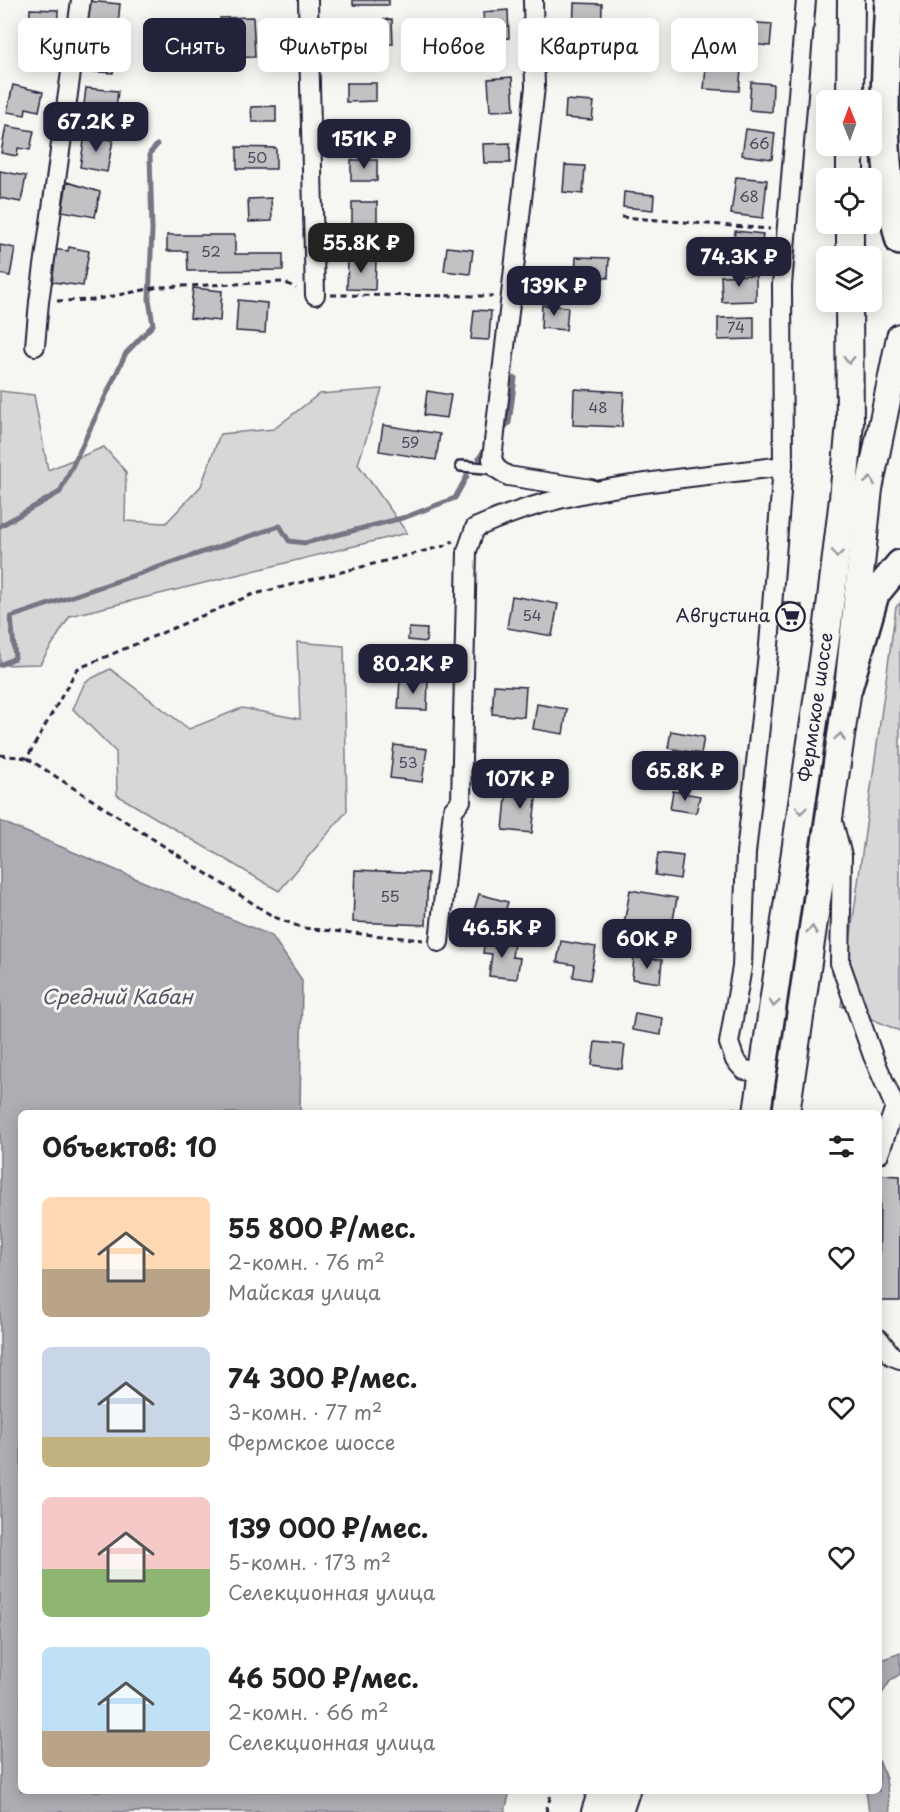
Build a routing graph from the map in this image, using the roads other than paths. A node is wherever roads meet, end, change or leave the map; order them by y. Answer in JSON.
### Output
{"nodes":[{"id":1,"x":81,"y":0,"type":"edge"},
{"id":2,"x":308,"y":0,"type":"edge"},
{"id":3,"x":533,"y":0,"type":"edge"},
{"id":4,"x":806,"y":0,"type":"edge"},
{"id":5,"x":851,"y":0,"type":"edge"},
{"id":6,"x":889,"y":0,"type":"edge"},
{"id":7,"x":850,"y":90,"type":"edge"},
{"id":8,"x":900,"y":241,"type":"edge"},
{"id":9,"x":315,"y":295,"type":"road end"},
{"id":10,"x":849,"y":312,"type":"edge"},
{"id":11,"x":900,"y":337,"type":"edge"},
{"id":12,"x":35,"y":346,"type":"dead end"},
{"id":13,"x":461,"y":466,"type":"dead end"},
{"id":14,"x":783,"y":466,"type":"junction"},
{"id":15,"x":497,"y":469,"type":"junction"},
{"id":16,"x":596,"y":490,"type":"junction"},
{"id":17,"x":900,"y":564,"type":"edge"},
{"id":18,"x":848,"y":688,"type":"junction"},
{"id":19,"x":829,"y":808,"type":"junction"},
{"id":20,"x":439,"y":942,"type":"road end"},
{"id":21,"x":763,"y":1073,"type":"junction"},
{"id":22,"x":898,"y":1108,"type":"edge"},
{"id":23,"x":757,"y":1110,"type":"edge"},
{"id":24,"x":786,"y":1110,"type":"edge"},
{"id":25,"x":882,"y":1147,"type":"edge"},
{"id":26,"x":882,"y":1343,"type":"edge"},
{"id":27,"x":900,"y":1359,"type":"edge"},
{"id":28,"x":601,"y":1794,"type":"edge"},
{"id":29,"x":625,"y":1794,"type":"edge"},
{"id":30,"x":595,"y":1812,"type":"edge"},
{"id":31,"x":619,"y":1812,"type":"edge"}],
"edges":[{"from":1,"to":12,"type":"street"},
{"from":2,"to":9,"type":"street"},
{"from":3,"to":15,"type":"street"},
{"from":4,"to":14,"type":"street"},
{"from":5,"to":7,"type":"main road"},
{"from":6,"to":8,"type":"main road"},
{"from":10,"to":21,"type":"main road","name":"Фермское шоссе","one_way":true},
{"from":18,"to":11,"type":"main road","name":"Фермское шоссе","one_way":true},
{"from":13,"to":15,"type":"lane"},
{"from":14,"to":16,"type":"street"},
{"from":14,"to":21,"type":"street"},
{"from":15,"to":16,"type":"street"},
{"from":16,"to":20,"type":"street"},
{"from":17,"to":18,"type":"main road"},
{"from":19,"to":18,"type":"main road","name":"Фермское шоссе","one_way":true},
{"from":19,"to":22,"type":"street"},
{"from":24,"to":19,"type":"main road","name":"Фермское шоссе","one_way":true},
{"from":21,"to":23,"type":"main road","name":"Фермское шоссе"},
{"from":22,"to":25,"type":"street"},
{"from":26,"to":27,"type":"street"},
{"from":28,"to":30,"type":"main road"},
{"from":29,"to":31,"type":"main road"}]}
